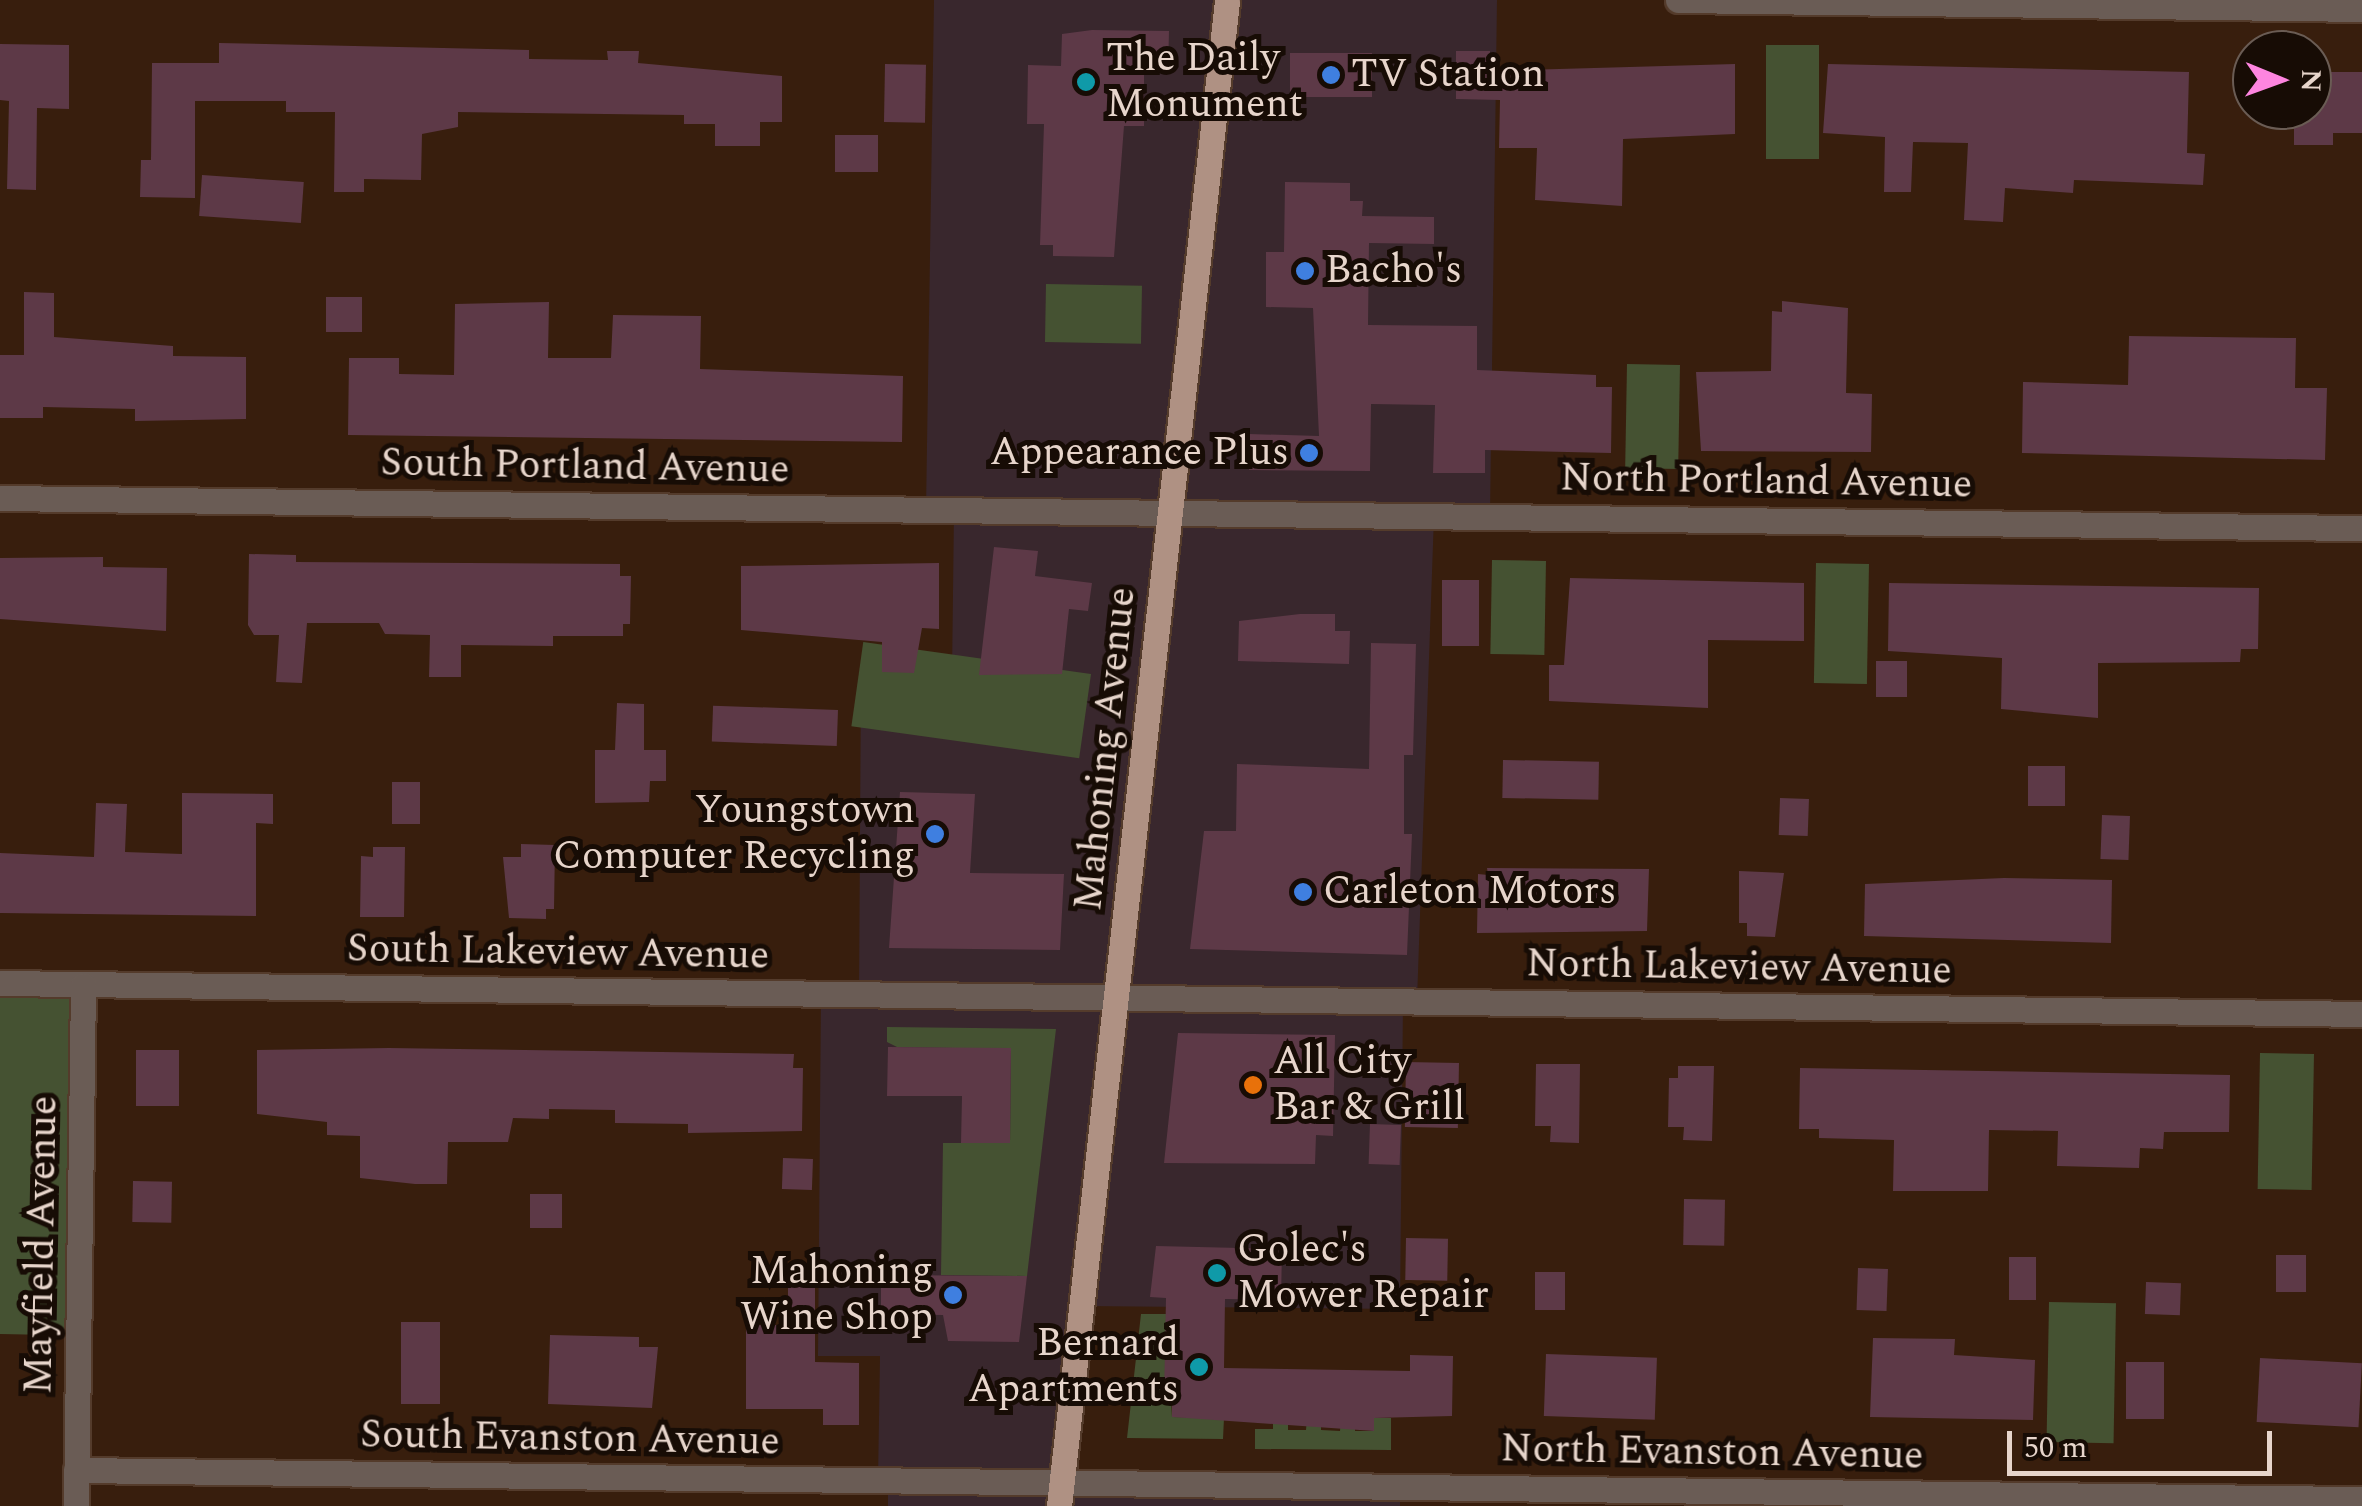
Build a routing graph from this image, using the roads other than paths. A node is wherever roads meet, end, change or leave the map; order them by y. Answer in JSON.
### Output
{"nodes":[{"id":1,"x":1227,"y":0,"type":"edge"},
{"id":2,"x":1678,"y":0,"type":"edge"},
{"id":3,"x":2362,"y":8,"type":"edge"},
{"id":4,"x":0,"y":498,"type":"edge"},
{"id":5,"x":1170,"y":512,"type":"junction"},
{"id":6,"x":2362,"y":528,"type":"edge"},
{"id":7,"x":0,"y":984,"type":"edge"},
{"id":8,"x":83,"y":984,"type":"junction"},
{"id":9,"x":1115,"y":997,"type":"junction"},
{"id":10,"x":2362,"y":1014,"type":"edge"},
{"id":11,"x":76,"y":1470,"type":"junction"},
{"id":12,"x":1061,"y":1494,"type":"edge"},
{"id":13,"x":2362,"y":1499,"type":"edge"},
{"id":14,"x":76,"y":1506,"type":"edge"}],
"edges":[{"from":1,"to":5,"type":"main road","name":"Mahoning Avenue"},
{"from":2,"to":3,"type":"street"},
{"from":4,"to":5,"type":"street","name":"South Portland Avenue"},
{"from":5,"to":6,"type":"street","name":"North Portland Avenue"},
{"from":5,"to":9,"type":"main road","name":"Mahoning Avenue"},
{"from":7,"to":8,"type":"street","name":"South Lakeview Avenue"},
{"from":8,"to":9,"type":"street","name":"South Lakeview Avenue"},
{"from":8,"to":11,"type":"street","name":"Mayfield Avenue"},
{"from":9,"to":10,"type":"street","name":"North Lakeview Avenue"},
{"from":9,"to":12,"type":"main road","name":"Mahoning Avenue"},
{"from":11,"to":12,"type":"street","name":"South Evanston Avenue"},
{"from":11,"to":14,"type":"street","name":"Mayfield Avenue"},
{"from":12,"to":13,"type":"street","name":"North Evanston Avenue"}]}
